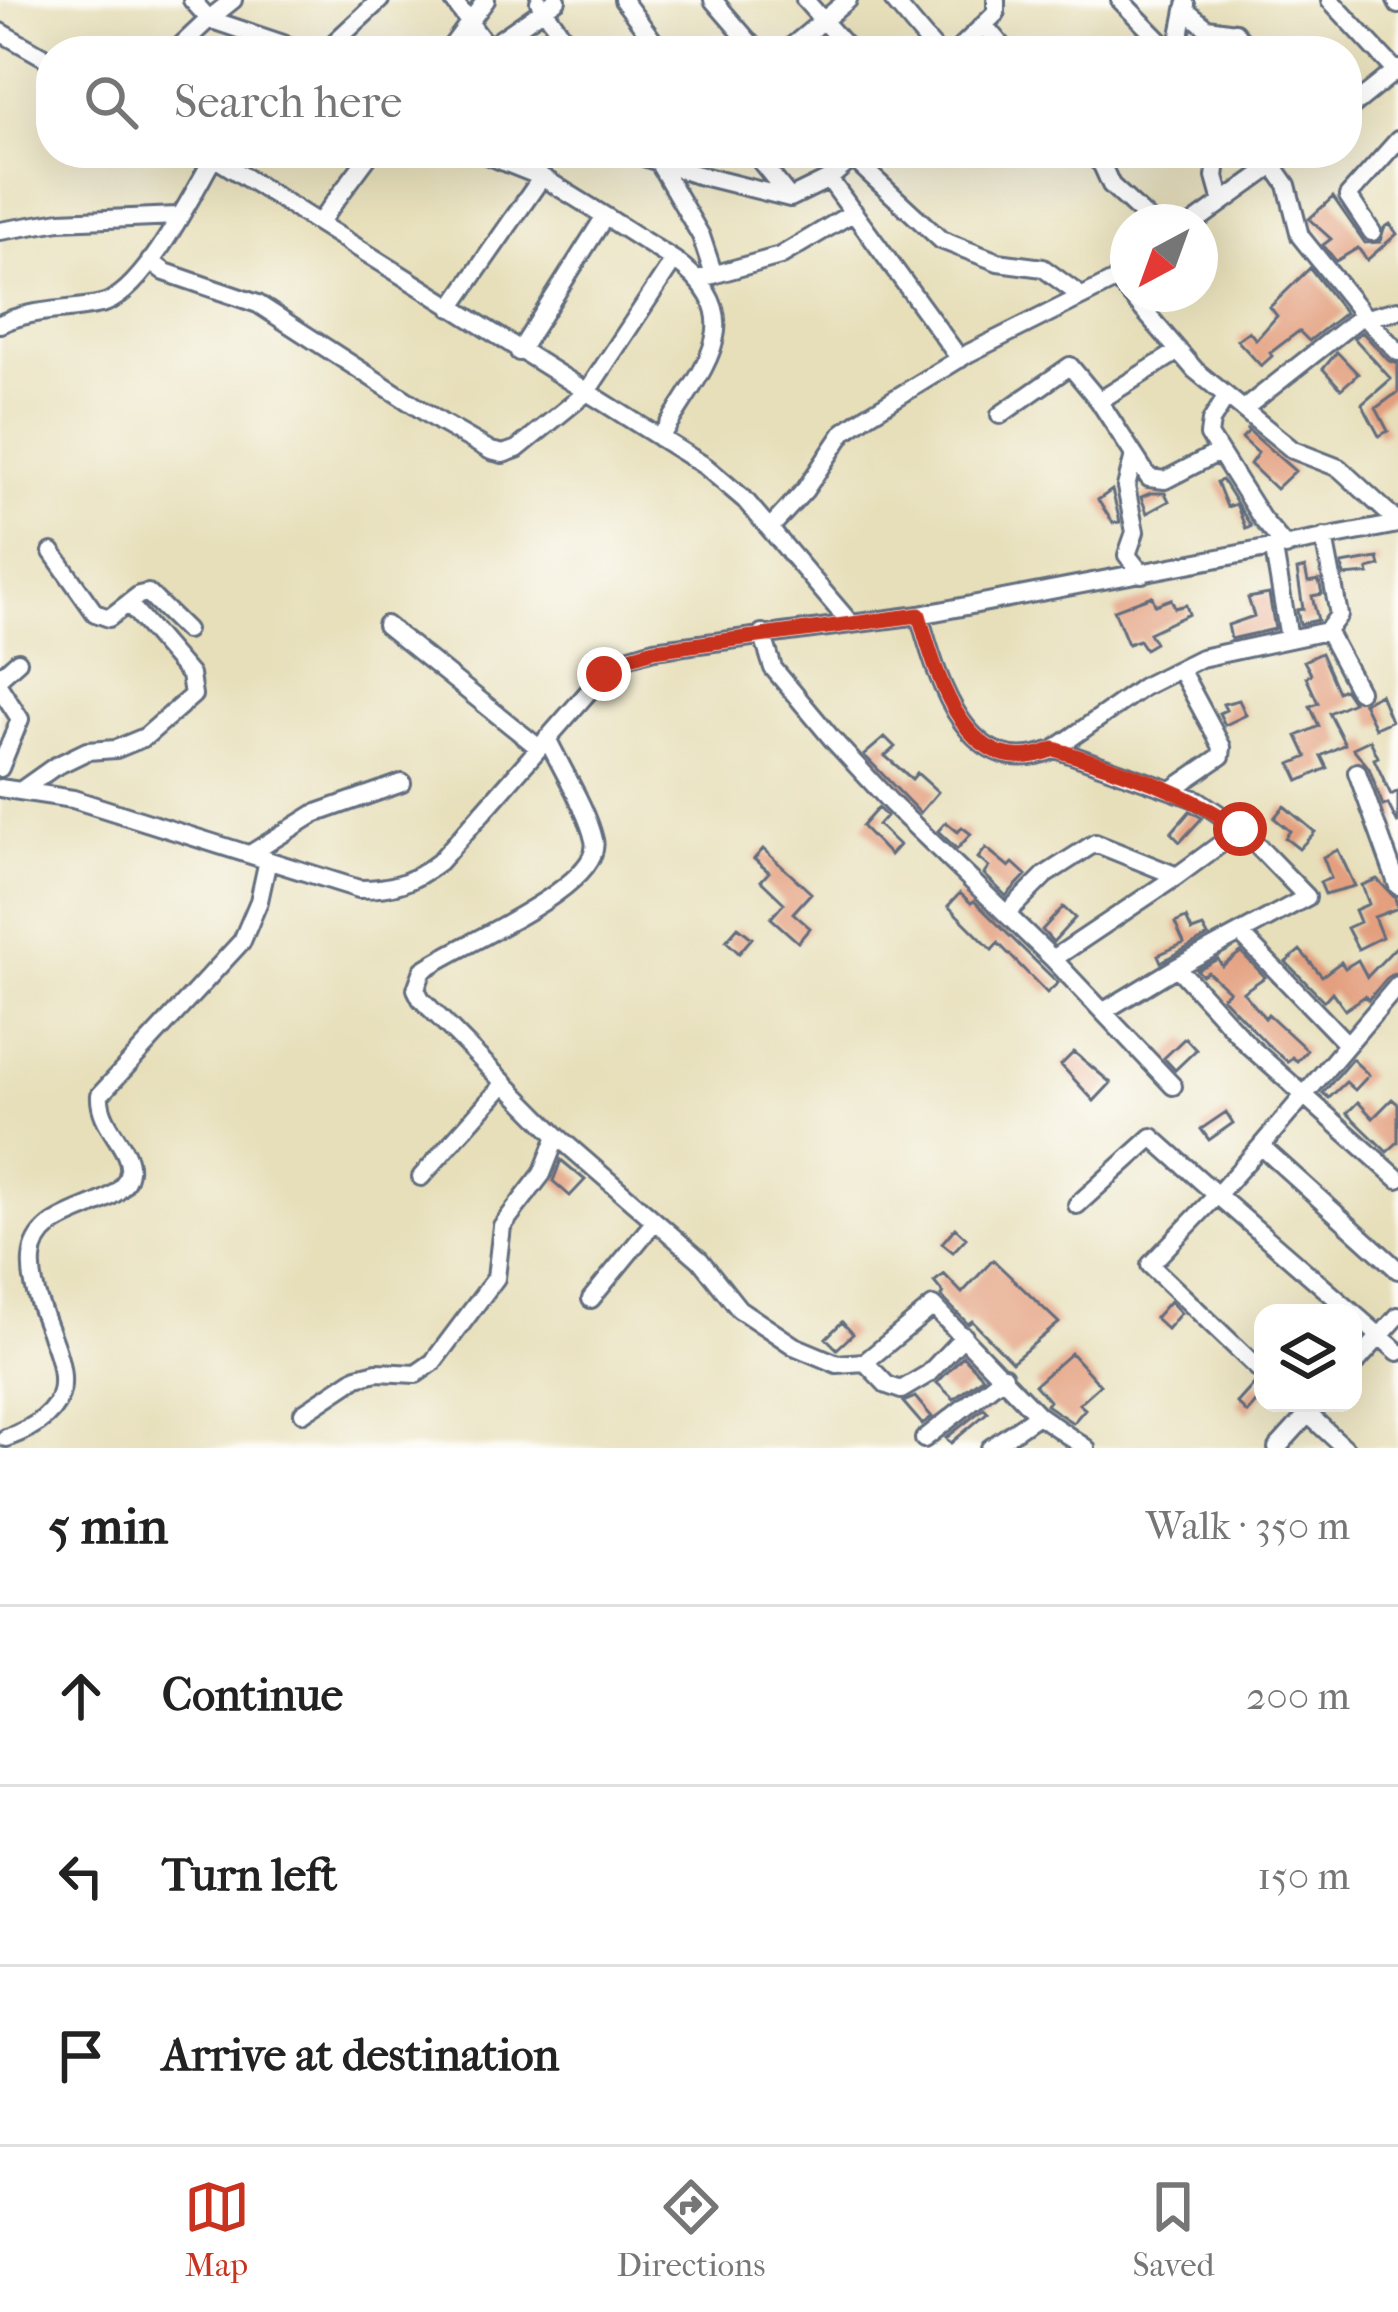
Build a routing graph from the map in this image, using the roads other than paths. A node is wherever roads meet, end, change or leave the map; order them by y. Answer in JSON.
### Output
{"nodes":[{"id":1,"x":192,"y":0,"type":"edge"},
{"id":2,"x":233,"y":0,"type":"edge"},
{"id":3,"x":380,"y":0,"type":"edge"},
{"id":4,"x":453,"y":0,"type":"edge"},
{"id":5,"x":486,"y":0,"type":"edge"},
{"id":6,"x":623,"y":0,"type":"edge"},
{"id":7,"x":713,"y":0,"type":"edge"},
{"id":8,"x":805,"y":0,"type":"edge"},
{"id":9,"x":848,"y":0,"type":"edge"},
{"id":10,"x":892,"y":0,"type":"edge"},
{"id":11,"x":996,"y":0,"type":"edge"},
{"id":12,"x":1120,"y":0,"type":"edge"},
{"id":13,"x":1330,"y":0,"type":"edge"},
{"id":14,"x":546,"y":3,"type":"edge"},
{"id":15,"x":1186,"y":5,"type":"edge"},
{"id":16,"x":209,"y":19,"type":"junction"},
{"id":17,"x":823,"y":20,"type":"junction"},
{"id":18,"x":471,"y":22,"type":"junction"},
{"id":19,"x":984,"y":25,"type":"junction"},
{"id":20,"x":0,"y":32,"type":"edge"},
{"id":21,"x":191,"y":36,"type":"edge"},
{"id":22,"x":259,"y":36,"type":"edge"},
{"id":23,"x":341,"y":36,"type":"edge"},
{"id":24,"x":460,"y":36,"type":"edge"},
{"id":25,"x":480,"y":36,"type":"edge"},
{"id":26,"x":506,"y":36,"type":"edge"},
{"id":27,"x":565,"y":36,"type":"edge"},
{"id":28,"x":651,"y":36,"type":"edge"},
{"id":29,"x":744,"y":36,"type":"edge"},
{"id":30,"x":804,"y":36,"type":"edge"},
{"id":31,"x":837,"y":36,"type":"edge"},
{"id":32,"x":923,"y":36,"type":"edge"},
{"id":33,"x":973,"y":36,"type":"edge"},
{"id":34,"x":993,"y":36,"type":"edge"},
{"id":35,"x":1157,"y":36,"type":"edge"},
{"id":36,"x":1177,"y":36,"type":"edge"},
{"id":37,"x":1238,"y":36,"type":"edge"},
{"id":38,"x":36,"y":53,"type":"edge"},
{"id":39,"x":1397,"y":70,"type":"edge"},
{"id":40,"x":1362,"y":98,"type":"edge"},
{"id":41,"x":1398,"y":140,"type":"edge"},
{"id":42,"x":204,"y":168,"type":"edge"},
{"id":43,"x":232,"y":168,"type":"edge"},
{"id":44,"x":359,"y":168,"type":"edge"},
{"id":45,"x":519,"y":168,"type":"edge"},
{"id":46,"x":656,"y":168,"type":"edge"},
{"id":47,"x":679,"y":168,"type":"edge"},
{"id":48,"x":766,"y":168,"type":"edge"},
{"id":49,"x":840,"y":168,"type":"edge"},
{"id":50,"x":866,"y":168,"type":"edge"},
{"id":51,"x":1103,"y":168,"type":"edge"},
{"id":52,"x":1216,"y":168,"type":"edge"},
{"id":53,"x":1269,"y":168,"type":"edge"},
{"id":54,"x":1275,"y":168,"type":"edge"},
{"id":55,"x":542,"y":177,"type":"junction"},
{"id":56,"x":830,"y":178,"type":"junction"},
{"id":57,"x":790,"y":198,"type":"junction"},
{"id":58,"x":1222,"y":202,"type":"junction"},
{"id":59,"x":1132,"y":204,"type":"edge"},
{"id":60,"x":1218,"y":205,"type":"edge"},
{"id":61,"x":854,"y":212,"type":"junction"},
{"id":62,"x":177,"y":216,"type":"junction"},
{"id":63,"x":604,"y":216,"type":"junction"},
{"id":64,"x":319,"y":223,"type":"junction"},
{"id":65,"x":0,"y":231,"type":"edge"},
{"id":66,"x":1372,"y":232,"type":"dead end"},
{"id":67,"x":674,"y":260,"type":"junction"},
{"id":68,"x":150,"y":261,"type":"junction"},
{"id":69,"x":706,"y":277,"type":"junction"},
{"id":70,"x":1110,"y":281,"type":"edge"},
{"id":71,"x":1081,"y":296,"type":"junction"},
{"id":72,"x":451,"y":308,"type":"junction"},
{"id":73,"x":1398,"y":310,"type":"edge"},
{"id":74,"x":1148,"y":312,"type":"edge"},
{"id":75,"x":1366,"y":318,"type":"junction"},
{"id":76,"x":0,"y":324,"type":"edge"},
{"id":77,"x":519,"y":352,"type":"junction"},
{"id":78,"x":1177,"y":352,"type":"junction"},
{"id":79,"x":1398,"y":352,"type":"edge"},
{"id":80,"x":960,"y":358,"type":"junction"},
{"id":81,"x":586,"y":393,"type":"junction"},
{"id":82,"x":1227,"y":396,"type":"junction"},
{"id":83,"x":1099,"y":401,"type":"junction"},
{"id":84,"x":1245,"y":408,"type":"junction"},
{"id":85,"x":1000,"y":415,"type":"dead end"},
{"id":86,"x":660,"y":437,"type":"junction"},
{"id":87,"x":1219,"y":452,"type":"junction"},
{"id":88,"x":1133,"y":459,"type":"junction"},
{"id":89,"x":1398,"y":523,"type":"edge"},
{"id":90,"x":770,"y":528,"type":"junction"},
{"id":91,"x":1324,"y":537,"type":"junction"},
{"id":92,"x":1280,"y":548,"type":"junction"},
{"id":93,"x":52,"y":552,"type":"dead end"},
{"id":94,"x":1142,"y":574,"type":"junction"},
{"id":95,"x":129,"y":604,"type":"junction"},
{"id":96,"x":919,"y":615,"type":"junction"},
{"id":97,"x":851,"y":624,"type":"junction"},
{"id":98,"x":386,"y":625,"type":"dead end"},
{"id":99,"x":186,"y":630,"type":"dead end"},
{"id":100,"x":1327,"y":631,"type":"junction"},
{"id":101,"x":762,"y":633,"type":"junction"},
{"id":102,"x":1289,"y":638,"type":"junction"},
{"id":103,"x":18,"y":661,"type":"dead end"},
{"id":104,"x":1180,"y":669,"type":"junction"},
{"id":105,"x":0,"y":677,"type":"edge"},
{"id":106,"x":0,"y":688,"type":"edge"},
{"id":107,"x":1359,"y":691,"type":"dead end"},
{"id":108,"x":543,"y":743,"type":"junction"},
{"id":109,"x":1054,"y":749,"type":"junction"},
{"id":110,"x":0,"y":768,"type":"edge"},
{"id":111,"x":1357,"y":772,"type":"dead end"},
{"id":112,"x":402,"y":783,"type":"dead end"},
{"id":113,"x":0,"y":788,"type":"edge"},
{"id":114,"x":1173,"y":789,"type":"junction"},
{"id":115,"x":23,"y":790,"type":"junction"},
{"id":116,"x":1240,"y":829,"type":"junction"},
{"id":117,"x":259,"y":857,"type":"junction"},
{"id":118,"x":1177,"y":876,"type":"junction"},
{"id":119,"x":1398,"y":886,"type":"edge"},
{"id":120,"x":1008,"y":912,"type":"junction"},
{"id":121,"x":1241,"y":934,"type":"junction"},
{"id":122,"x":1053,"y":958,"type":"junction"},
{"id":123,"x":1177,"y":967,"type":"junction"},
{"id":124,"x":1398,"y":985,"type":"edge"},
{"id":125,"x":1104,"y":1011,"type":"junction"},
{"id":126,"x":1346,"y":1043,"type":"junction"},
{"id":127,"x":505,"y":1083,"type":"junction"},
{"id":128,"x":1173,"y":1086,"type":"dead end"},
{"id":129,"x":1304,"y":1094,"type":"junction"},
{"id":130,"x":557,"y":1136,"type":"junction"},
{"id":131,"x":1261,"y":1146,"type":"junction"},
{"id":132,"x":421,"y":1177,"type":"dead end"},
{"id":133,"x":1398,"y":1179,"type":"edge"},
{"id":134,"x":1217,"y":1195,"type":"junction"},
{"id":135,"x":1076,"y":1205,"type":"dead end"},
{"id":136,"x":655,"y":1221,"type":"junction"},
{"id":137,"x":1398,"y":1270,"type":"edge"},
{"id":138,"x":590,"y":1299,"type":"dead end"},
{"id":139,"x":1398,"y":1316,"type":"edge"},
{"id":140,"x":964,"y":1336,"type":"junction"},
{"id":141,"x":1381,"y":1336,"type":"junction"},
{"id":142,"x":1398,"y":1352,"type":"edge"},
{"id":143,"x":1362,"y":1356,"type":"edge"},
{"id":144,"x":866,"y":1362,"type":"junction"},
{"id":145,"x":1254,"y":1364,"type":"edge"},
{"id":146,"x":1004,"y":1376,"type":"junction"},
{"id":147,"x":1303,"y":1412,"type":"edge"},
{"id":148,"x":1312,"y":1412,"type":"edge"},
{"id":149,"x":303,"y":1413,"type":"dead end"},
{"id":150,"x":1038,"y":1415,"type":"junction"},
{"id":151,"x":6,"y":1438,"type":"dead end"},
{"id":152,"x":924,"y":1438,"type":"dead end"},
{"id":153,"x":990,"y":1448,"type":"edge"},
{"id":154,"x":1086,"y":1448,"type":"edge"},
{"id":155,"x":1277,"y":1448,"type":"edge"},
{"id":156,"x":1345,"y":1448,"type":"edge"}],
"edges":[{"from":1,"to":16,"type":"street"},
{"from":2,"to":16,"type":"street"},
{"from":3,"to":23,"type":"street"},
{"from":4,"to":18,"type":"street"},
{"from":5,"to":18,"type":"street"},
{"from":6,"to":28,"type":"street"},
{"from":7,"to":29,"type":"street"},
{"from":8,"to":17,"type":"street"},
{"from":9,"to":17,"type":"street"},
{"from":10,"to":32,"type":"street"},
{"from":11,"to":19,"type":"street"},
{"from":12,"to":35,"type":"street"},
{"from":13,"to":39,"type":"street"},
{"from":14,"to":26,"type":"street"},
{"from":14,"to":27,"type":"street"},
{"from":15,"to":36,"type":"street"},
{"from":15,"to":37,"type":"street"},
{"from":16,"to":21,"type":"street"},
{"from":16,"to":22,"type":"street"},
{"from":17,"to":30,"type":"street"},
{"from":17,"to":31,"type":"street"},
{"from":18,"to":24,"type":"street"},
{"from":18,"to":25,"type":"street"},
{"from":19,"to":33,"type":"street"},
{"from":19,"to":34,"type":"street"},
{"from":20,"to":38,"type":"street"},
{"from":39,"to":40,"type":"street"},
{"from":41,"to":66,"type":"street"},
{"from":42,"to":62,"type":"street"},
{"from":43,"to":64,"type":"street"},
{"from":44,"to":64,"type":"street"},
{"from":45,"to":55,"type":"street"},
{"from":46,"to":69,"type":"street"},
{"from":47,"to":57,"type":"street"},
{"from":48,"to":57,"type":"street"},
{"from":49,"to":56,"type":"street"},
{"from":50,"to":71,"type":"street"},
{"from":51,"to":59,"type":"street"},
{"from":52,"to":58,"type":"street"},
{"from":53,"to":58,"type":"street"},
{"from":54,"to":75,"type":"street"},
{"from":55,"to":63,"type":"street"},
{"from":55,"to":72,"type":"street"},
{"from":56,"to":57,"type":"street"},
{"from":56,"to":61,"type":"street"},
{"from":58,"to":60,"type":"street"},
{"from":61,"to":69,"type":"street"},
{"from":61,"to":80,"type":"street"},
{"from":62,"to":65,"type":"street"},
{"from":62,"to":68,"type":"street"},
{"from":63,"to":67,"type":"street"},
{"from":63,"to":77,"type":"street"},
{"from":64,"to":72,"type":"street"},
{"from":67,"to":69,"type":"street"},
{"from":67,"to":81,"type":"street"},
{"from":68,"to":76,"type":"street"},
{"from":68,"to":81,"type":"street"},
{"from":69,"to":86,"type":"street"},
{"from":70,"to":71,"type":"street"},
{"from":71,"to":80,"type":"street"},
{"from":72,"to":77,"type":"street"},
{"from":73,"to":75,"type":"street"},
{"from":74,"to":78,"type":"street"},
{"from":75,"to":79,"type":"street"},
{"from":75,"to":84,"type":"street"},
{"from":77,"to":81,"type":"street"},
{"from":78,"to":82,"type":"street"},
{"from":78,"to":83,"type":"street"},
{"from":80,"to":90,"type":"street"},
{"from":81,"to":86,"type":"street"},
{"from":82,"to":84,"type":"street"},
{"from":82,"to":87,"type":"street"},
{"from":83,"to":85,"type":"street"},
{"from":83,"to":88,"type":"street"},
{"from":84,"to":89,"type":"street"},
{"from":86,"to":90,"type":"street"},
{"from":87,"to":88,"type":"street"},
{"from":87,"to":92,"type":"street"},
{"from":88,"to":94,"type":"street"},
{"from":89,"to":91,"type":"street"},
{"from":90,"to":97,"type":"street"},
{"from":91,"to":92,"type":"street"},
{"from":91,"to":100,"type":"street"},
{"from":92,"to":94,"type":"street"},
{"from":92,"to":102,"type":"street"},
{"from":93,"to":95,"type":"street"},
{"from":94,"to":96,"type":"street"},
{"from":95,"to":99,"type":"street"},
{"from":95,"to":115,"type":"street"},
{"from":96,"to":97,"type":"street"},
{"from":96,"to":109,"type":"street"},
{"from":97,"to":101,"type":"street"},
{"from":98,"to":108,"type":"street"},
{"from":100,"to":102,"type":"street"},
{"from":100,"to":107,"type":"street"},
{"from":101,"to":108,"type":"street"},
{"from":101,"to":120,"type":"street"},
{"from":102,"to":104,"type":"street"},
{"from":103,"to":105,"type":"street"},
{"from":104,"to":109,"type":"street"},
{"from":104,"to":114,"type":"street"},
{"from":106,"to":110,"type":"street"},
{"from":108,"to":117,"type":"street"},
{"from":108,"to":127,"type":"street"},
{"from":109,"to":114,"type":"street"},
{"from":111,"to":119,"type":"street"},
{"from":112,"to":117,"type":"street"},
{"from":113,"to":115,"type":"street"},
{"from":114,"to":116,"type":"street"},
{"from":115,"to":117,"type":"street"},
{"from":116,"to":118,"type":"street"},
{"from":116,"to":121,"type":"street"},
{"from":117,"to":151,"type":"street"},
{"from":118,"to":120,"type":"street"},
{"from":118,"to":122,"type":"street"},
{"from":120,"to":122,"type":"street"},
{"from":121,"to":123,"type":"street"},
{"from":121,"to":126,"type":"street"},
{"from":122,"to":125,"type":"street"},
{"from":123,"to":125,"type":"street"},
{"from":123,"to":129,"type":"street"},
{"from":124,"to":126,"type":"street"},
{"from":125,"to":128,"type":"street"},
{"from":126,"to":129,"type":"street"},
{"from":127,"to":130,"type":"street"},
{"from":127,"to":132,"type":"street"},
{"from":129,"to":131,"type":"street"},
{"from":129,"to":133,"type":"street"},
{"from":130,"to":136,"type":"street"},
{"from":130,"to":149,"type":"street"},
{"from":131,"to":134,"type":"street"},
{"from":131,"to":137,"type":"street"},
{"from":134,"to":135,"type":"street"},
{"from":134,"to":141,"type":"street"},
{"from":134,"to":145,"type":"street"},
{"from":136,"to":138,"type":"street"},
{"from":136,"to":144,"type":"street"},
{"from":139,"to":141,"type":"street"},
{"from":140,"to":144,"type":"street"},
{"from":140,"to":144,"type":"street"},
{"from":140,"to":146,"type":"street"},
{"from":141,"to":142,"type":"street"},
{"from":141,"to":143,"type":"street"},
{"from":146,"to":150,"type":"street"},
{"from":146,"to":152,"type":"street"},
{"from":147,"to":155,"type":"street"},
{"from":148,"to":156,"type":"street"},
{"from":150,"to":153,"type":"street"},
{"from":150,"to":154,"type":"street"}]}
